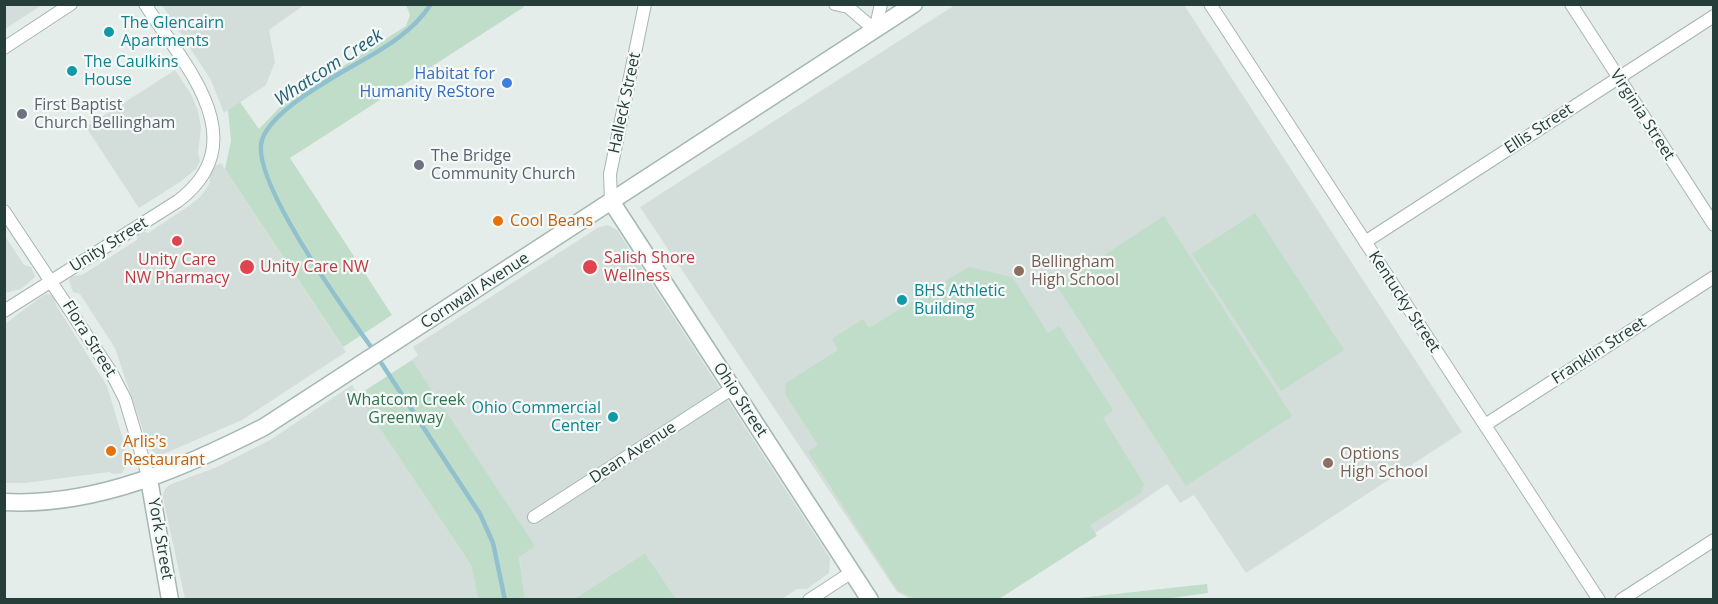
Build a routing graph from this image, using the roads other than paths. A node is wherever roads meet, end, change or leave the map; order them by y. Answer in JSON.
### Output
{"nodes":[{"id":1,"x":71,"y":4,"type":"edge"},
{"id":2,"x":145,"y":4,"type":"edge"},
{"id":3,"x":645,"y":4,"type":"edge"},
{"id":4,"x":835,"y":4,"type":"edge"},
{"id":5,"x":881,"y":4,"type":"edge"},
{"id":6,"x":914,"y":4,"type":"edge"},
{"id":7,"x":1210,"y":4,"type":"edge"},
{"id":8,"x":1570,"y":4,"type":"edge"},
{"id":9,"x":1713,"y":16,"type":"edge"},
{"id":10,"x":875,"y":30,"type":"junction"},
{"id":11,"x":4,"y":48,"type":"edge"},
{"id":12,"x":1618,"y":78,"type":"junction"},
{"id":13,"x":611,"y":201,"type":"junction"},
{"id":14,"x":4,"y":211,"type":"edge"},
{"id":15,"x":1713,"y":225,"type":"edge"},
{"id":16,"x":1365,"y":242,"type":"junction"},
{"id":17,"x":1713,"y":278,"type":"edge"},
{"id":18,"x":52,"y":281,"type":"junction"},
{"id":19,"x":4,"y":311,"type":"edge"},
{"id":20,"x":733,"y":388,"type":"junction"},
{"id":21,"x":1485,"y":425,"type":"junction"},
{"id":22,"x":149,"y":479,"type":"junction"},
{"id":23,"x":4,"y":502,"type":"edge"},
{"id":24,"x":534,"y":517,"type":"dead end"},
{"id":25,"x":1713,"y":540,"type":"edge"},
{"id":26,"x":852,"y":572,"type":"junction"},
{"id":27,"x":170,"y":600,"type":"edge"},
{"id":28,"x":809,"y":600,"type":"edge"},
{"id":29,"x":870,"y":600,"type":"edge"},
{"id":30,"x":1599,"y":600,"type":"edge"},
{"id":31,"x":1621,"y":600,"type":"edge"}],
"edges":[{"from":1,"to":11,"type":"street"},
{"from":2,"to":18,"type":"street","name":"Unity Street"},
{"from":3,"to":13,"type":"street","name":"Halleck Street"},
{"from":4,"to":10,"type":"street"},
{"from":5,"to":10,"type":"street"},
{"from":6,"to":10,"type":"street","name":"Cornwall Avenue"},
{"from":7,"to":16,"type":"street","name":"Kentucky Street"},
{"from":8,"to":12,"type":"street","name":"Virginia Street"},
{"from":9,"to":12,"type":"street","name":"Ellis Street"},
{"from":10,"to":13,"type":"street","name":"Cornwall Avenue"},
{"from":12,"to":15,"type":"street","name":"Virginia Street"},
{"from":12,"to":16,"type":"street","name":"Ellis Street"},
{"from":13,"to":20,"type":"street","name":"Ohio Street"},
{"from":13,"to":22,"type":"street","name":"Cornwall Avenue"},
{"from":14,"to":18,"type":"street","name":"Flora Street"},
{"from":16,"to":21,"type":"street","name":"Kentucky Street"},
{"from":17,"to":21,"type":"street","name":"Franklin Street"},
{"from":18,"to":19,"type":"street","name":"Unity Street"},
{"from":18,"to":22,"type":"street","name":"Flora Street"},
{"from":20,"to":24,"type":"street","name":"Dean Avenue"},
{"from":20,"to":26,"type":"street","name":"Ohio Street"},
{"from":21,"to":30,"type":"street","name":"Kentucky Street"},
{"from":22,"to":23,"type":"street","name":"Cornwall Avenue"},
{"from":22,"to":27,"type":"street","name":"York Street"},
{"from":25,"to":31,"type":"street"},
{"from":26,"to":28,"type":"street"},
{"from":26,"to":29,"type":"street","name":"Ohio Street"}]}
